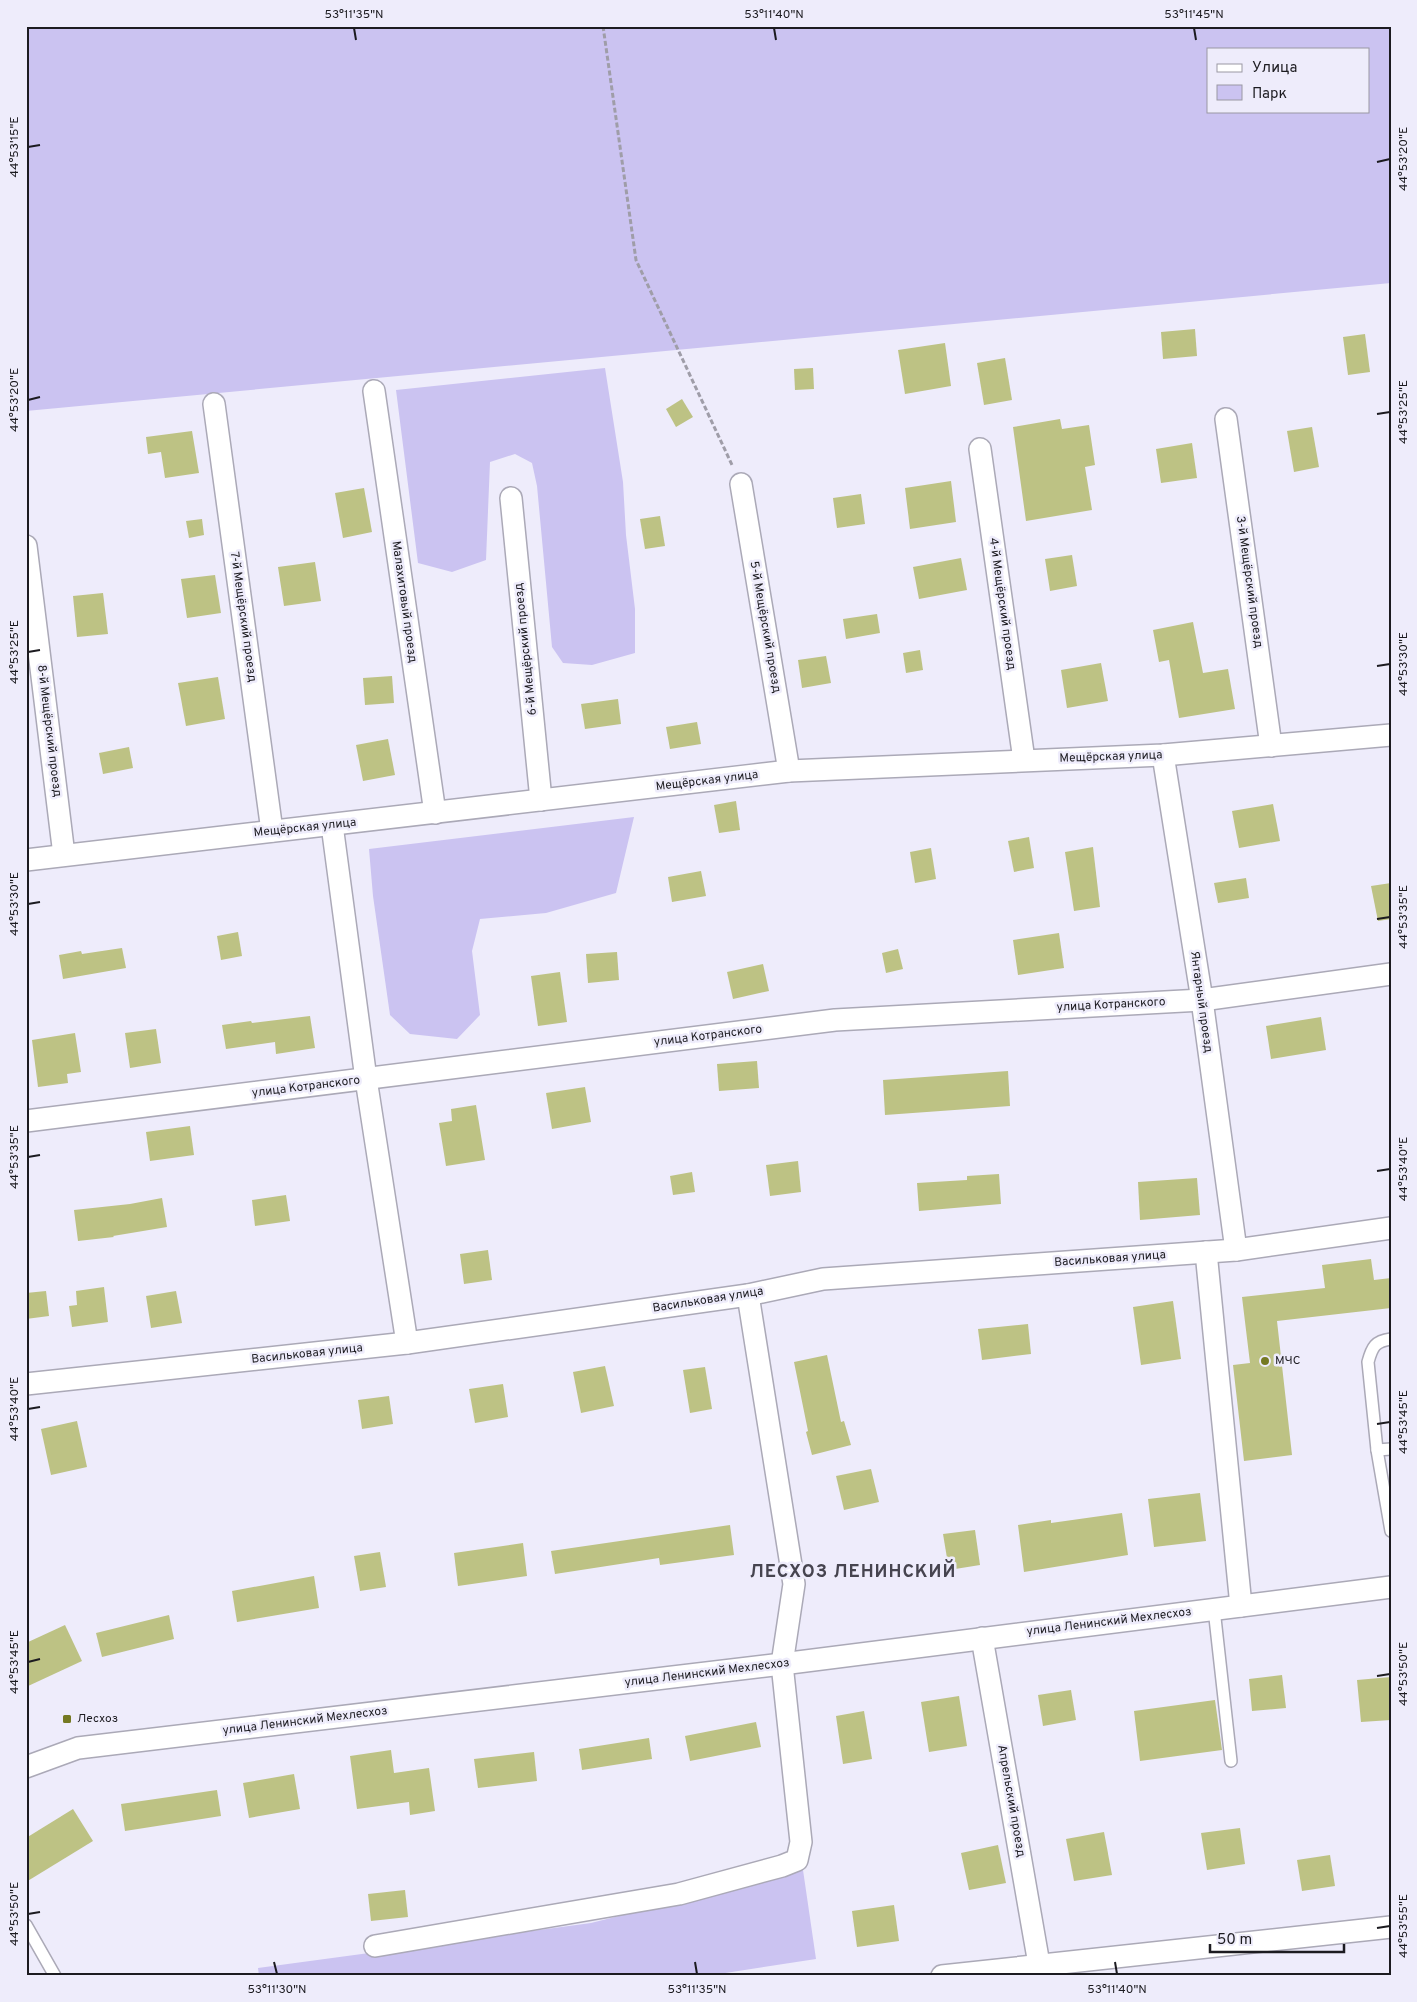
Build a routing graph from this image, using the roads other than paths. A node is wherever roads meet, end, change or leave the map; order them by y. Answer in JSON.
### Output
{"nodes":[{"id":1,"x":374,"y":391,"type":"dead end"},
{"id":2,"x":214,"y":404,"type":"dead end"},
{"id":3,"x":1226,"y":419,"type":"dead end"},
{"id":4,"x":980,"y":449,"type":"dead end"},
{"id":5,"x":741,"y":484,"type":"road end"},
{"id":6,"x":511,"y":498,"type":"dead end"},
{"id":7,"x":26,"y":546,"type":"edge"},
{"id":8,"x":1391,"y":735,"type":"edge"},
{"id":9,"x":1271,"y":746,"type":"junction"},
{"id":10,"x":1163,"y":755,"type":"junction"},
{"id":11,"x":1024,"y":760,"type":"junction"},
{"id":12,"x":789,"y":771,"type":"junction"},
{"id":13,"x":541,"y":800,"type":"junction"},
{"id":14,"x":435,"y":813,"type":"junction"},
{"id":15,"x":332,"y":825,"type":"junction"},
{"id":16,"x":272,"y":831,"type":"junction"},
{"id":17,"x":64,"y":855,"type":"junction"},
{"id":18,"x":26,"y":860,"type":"edge"},
{"id":19,"x":1391,"y":974,"type":"edge"},
{"id":20,"x":1202,"y":1000,"type":"junction"},
{"id":21,"x":366,"y":1079,"type":"junction"},
{"id":22,"x":26,"y":1121,"type":"edge"},
{"id":23,"x":1391,"y":1228,"type":"edge"},
{"id":24,"x":1236,"y":1250,"type":"junction"},
{"id":25,"x":1206,"y":1252,"type":"junction"},
{"id":26,"x":748,"y":1295,"type":"junction"},
{"id":27,"x":1391,"y":1339,"type":"edge"},
{"id":28,"x":408,"y":1343,"type":"junction"},
{"id":29,"x":26,"y":1384,"type":"edge"},
{"id":30,"x":1391,"y":1448,"type":"edge"},
{"id":31,"x":1377,"y":1450,"type":"junction"},
{"id":32,"x":1391,"y":1531,"type":"edge"},
{"id":33,"x":1391,"y":1587,"type":"edge"},
{"id":34,"x":1241,"y":1606,"type":"junction"},
{"id":35,"x":1214,"y":1609,"type":"junction"},
{"id":36,"x":982,"y":1638,"type":"junction"},
{"id":37,"x":782,"y":1664,"type":"junction"},
{"id":38,"x":1231,"y":1761,"type":"dead end"},
{"id":39,"x":26,"y":1767,"type":"edge"},
{"id":40,"x":26,"y":1925,"type":"edge"},
{"id":41,"x":1391,"y":1927,"type":"edge"},
{"id":42,"x":376,"y":1946,"type":"dead end"},
{"id":43,"x":1039,"y":1964,"type":"junction"},
{"id":44,"x":55,"y":1976,"type":"edge"},
{"id":45,"x":942,"y":1976,"type":"edge"}],
"edges":[{"from":1,"to":14,"type":"street","name":"Малахитовый проезд"},
{"from":2,"to":16,"type":"street","name":"7-й Мещёрский проезд"},
{"from":3,"to":9,"type":"street","name":"3-й Мещёрский проезд"},
{"from":4,"to":11,"type":"street","name":"4-й Мещёрский проезд"},
{"from":5,"to":12,"type":"street","name":"5-й Мещёрский проезд"},
{"from":6,"to":13,"type":"street","name":"6-й Мещёрский проезд"},
{"from":7,"to":17,"type":"street","name":"8-й Мещёрский проезд"},
{"from":8,"to":9,"type":"street","name":"Мещёрская улица"},
{"from":9,"to":10,"type":"street","name":"Мещёрская улица"},
{"from":10,"to":11,"type":"street","name":"Мещёрская улица"},
{"from":10,"to":20,"type":"street","name":"Янтарный проезд"},
{"from":11,"to":12,"type":"street","name":"Мещёрская улица"},
{"from":12,"to":13,"type":"street","name":"Мещёрская улица"},
{"from":13,"to":14,"type":"street","name":"Мещёрская улица"},
{"from":14,"to":15,"type":"street","name":"Мещёрская улица"},
{"from":15,"to":16,"type":"street","name":"Мещёрская улица"},
{"from":15,"to":21,"type":"street"},
{"from":16,"to":17,"type":"street","name":"Мещёрская улица"},
{"from":17,"to":18,"type":"street","name":"Мещёрская улица"},
{"from":19,"to":20,"type":"street","name":"улица Котранского"},
{"from":20,"to":21,"type":"street","name":"улица Котранского"},
{"from":20,"to":24,"type":"street","name":"Янтарный проезд"},
{"from":21,"to":22,"type":"street","name":"улица Котранского"},
{"from":21,"to":28,"type":"street"},
{"from":23,"to":24,"type":"street","name":"Васильковая улица"},
{"from":24,"to":25,"type":"street","name":"Васильковая улица"},
{"from":25,"to":26,"type":"street","name":"Васильковая улица"},
{"from":25,"to":34,"type":"street"},
{"from":26,"to":28,"type":"street","name":"Васильковая улица"},
{"from":26,"to":37,"type":"street"},
{"from":27,"to":31,"type":"lane"},
{"from":28,"to":29,"type":"street","name":"Васильковая улица"},
{"from":30,"to":31,"type":"lane"},
{"from":31,"to":32,"type":"lane"},
{"from":33,"to":34,"type":"street","name":"улица Ленинский Мехлесхоз"},
{"from":34,"to":35,"type":"street","name":"улица Ленинский Мехлесхоз"},
{"from":35,"to":36,"type":"street","name":"улица Ленинский Мехлесхоз"},
{"from":35,"to":38,"type":"lane"},
{"from":36,"to":37,"type":"street","name":"улица Ленинский Мехлесхоз"},
{"from":36,"to":43,"type":"street","name":"Апрельский проезд"},
{"from":37,"to":39,"type":"street","name":"улица Ленинский Мехлесхоз"},
{"from":37,"to":42,"type":"street"},
{"from":40,"to":44,"type":"lane"},
{"from":41,"to":43,"type":"street"},
{"from":43,"to":45,"type":"street"}]}
